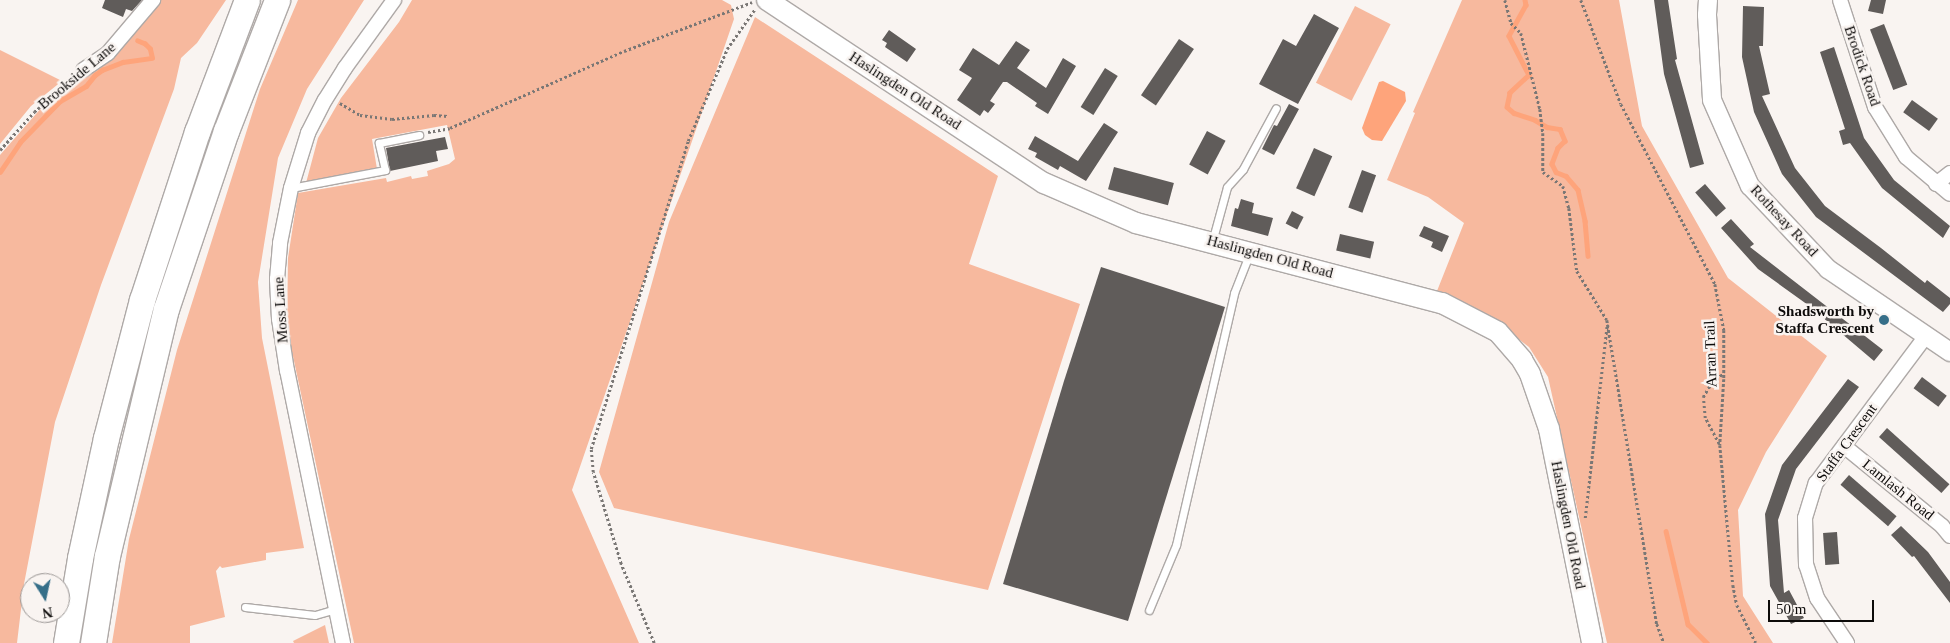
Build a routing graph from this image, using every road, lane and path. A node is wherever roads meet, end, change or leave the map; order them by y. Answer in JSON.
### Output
{"nodes":[{"id":1,"x":153,"y":0,"type":"edge"},
{"id":2,"x":247,"y":0,"type":"edge"},
{"id":3,"x":277,"y":0,"type":"edge"},
{"id":4,"x":394,"y":0,"type":"edge"},
{"id":5,"x":757,"y":0,"type":"edge"},
{"id":6,"x":1505,"y":0,"type":"edge"},
{"id":7,"x":1582,"y":0,"type":"edge"},
{"id":8,"x":1708,"y":0,"type":"edge"},
{"id":9,"x":1840,"y":0,"type":"edge"},
{"id":10,"x":762,"y":4,"type":"edge"},
{"id":11,"x":83,"y":70,"type":"joint"},
{"id":12,"x":328,"y":95,"type":"junction"},
{"id":13,"x":1276,"y":108,"type":"dead end"},
{"id":14,"x":448,"y":116,"type":"dead end"},
{"id":15,"x":420,"y":134,"type":"joint"},
{"id":16,"x":0,"y":150,"type":"edge"},
{"id":17,"x":1950,"y":173,"type":"edge"},
{"id":18,"x":1936,"y":184,"type":"junction"},
{"id":19,"x":291,"y":188,"type":"junction"},
{"id":20,"x":1950,"y":194,"type":"edge"},
{"id":21,"x":1212,"y":242,"type":"junction"},
{"id":22,"x":1250,"y":252,"type":"junction"},
{"id":23,"x":1607,"y":320,"type":"junction"},
{"id":24,"x":1926,"y":336,"type":"junction"},
{"id":25,"x":1950,"y":352,"type":"edge"},
{"id":26,"x":1724,"y":373,"type":"junction"},
{"id":27,"x":1720,"y":445,"type":"junction"},
{"id":28,"x":1844,"y":446,"type":"junction"},
{"id":29,"x":1570,"y":529,"type":"junction"},
{"id":30,"x":1950,"y":536,"type":"edge"},
{"id":31,"x":245,"y":607,"type":"dead end"},
{"id":32,"x":336,"y":609,"type":"junction"},
{"id":33,"x":1148,"y":610,"type":"dead end"},
{"id":34,"x":1591,"y":642,"type":"edge"},
{"id":35,"x":66,"y":643,"type":"edge"},
{"id":36,"x":93,"y":643,"type":"edge"},
{"id":37,"x":343,"y":643,"type":"edge"},
{"id":38,"x":654,"y":643,"type":"edge"},
{"id":39,"x":1664,"y":643,"type":"edge"},
{"id":40,"x":1756,"y":643,"type":"edge"},
{"id":41,"x":1847,"y":643,"type":"edge"}],
"edges":[{"from":1,"to":11,"type":"street","name":"Brookside Lane"},
{"from":2,"to":35,"type":"highway"},
{"from":3,"to":36,"type":"highway"},
{"from":4,"to":12,"type":"street","name":"Moss Lane"},
{"from":5,"to":15,"type":"path"},
{"from":6,"to":23,"type":"path"},
{"from":7,"to":26,"type":"path","name":"Arran Trail"},
{"from":8,"to":24,"type":"street","name":"Rothesay Road"},
{"from":9,"to":18,"type":"street","name":"Brodick Road"},
{"from":10,"to":21,"type":"main road","name":"Haslingden Old Road"},
{"from":10,"to":38,"type":"path"},
{"from":11,"to":16,"type":"path","name":"Brookside Lane"},
{"from":12,"to":14,"type":"path"},
{"from":12,"to":19,"type":"street","name":"Moss Lane"},
{"from":13,"to":21,"type":"lane"},
{"from":15,"to":19,"type":"lane"},
{"from":17,"to":18,"type":"street"},
{"from":18,"to":20,"type":"street","name":"Brodick Road"},
{"from":19,"to":32,"type":"street","name":"Moss Lane"},
{"from":21,"to":22,"type":"main road","name":"Haslingden Old Road"},
{"from":22,"to":29,"type":"main road","name":"Haslingden Old Road"},
{"from":22,"to":33,"type":"lane"},
{"from":23,"to":29,"type":"path"},
{"from":23,"to":39,"type":"path"},
{"from":24,"to":25,"type":"street","name":"Rothesay Road"},
{"from":24,"to":28,"type":"street","name":"Staffa Crescent"},
{"from":26,"to":27,"type":"path","name":"Arran Trail"},
{"from":26,"to":27,"type":"path"},
{"from":27,"to":40,"type":"path","name":"Arran Trail"},
{"from":28,"to":30,"type":"street","name":"Lamlash Road"},
{"from":28,"to":41,"type":"street","name":"Staffa Crescent"},
{"from":29,"to":34,"type":"main road","name":"Haslingden Old Road"},
{"from":31,"to":32,"type":"lane"},
{"from":32,"to":37,"type":"street","name":"Moss Lane"}]}
